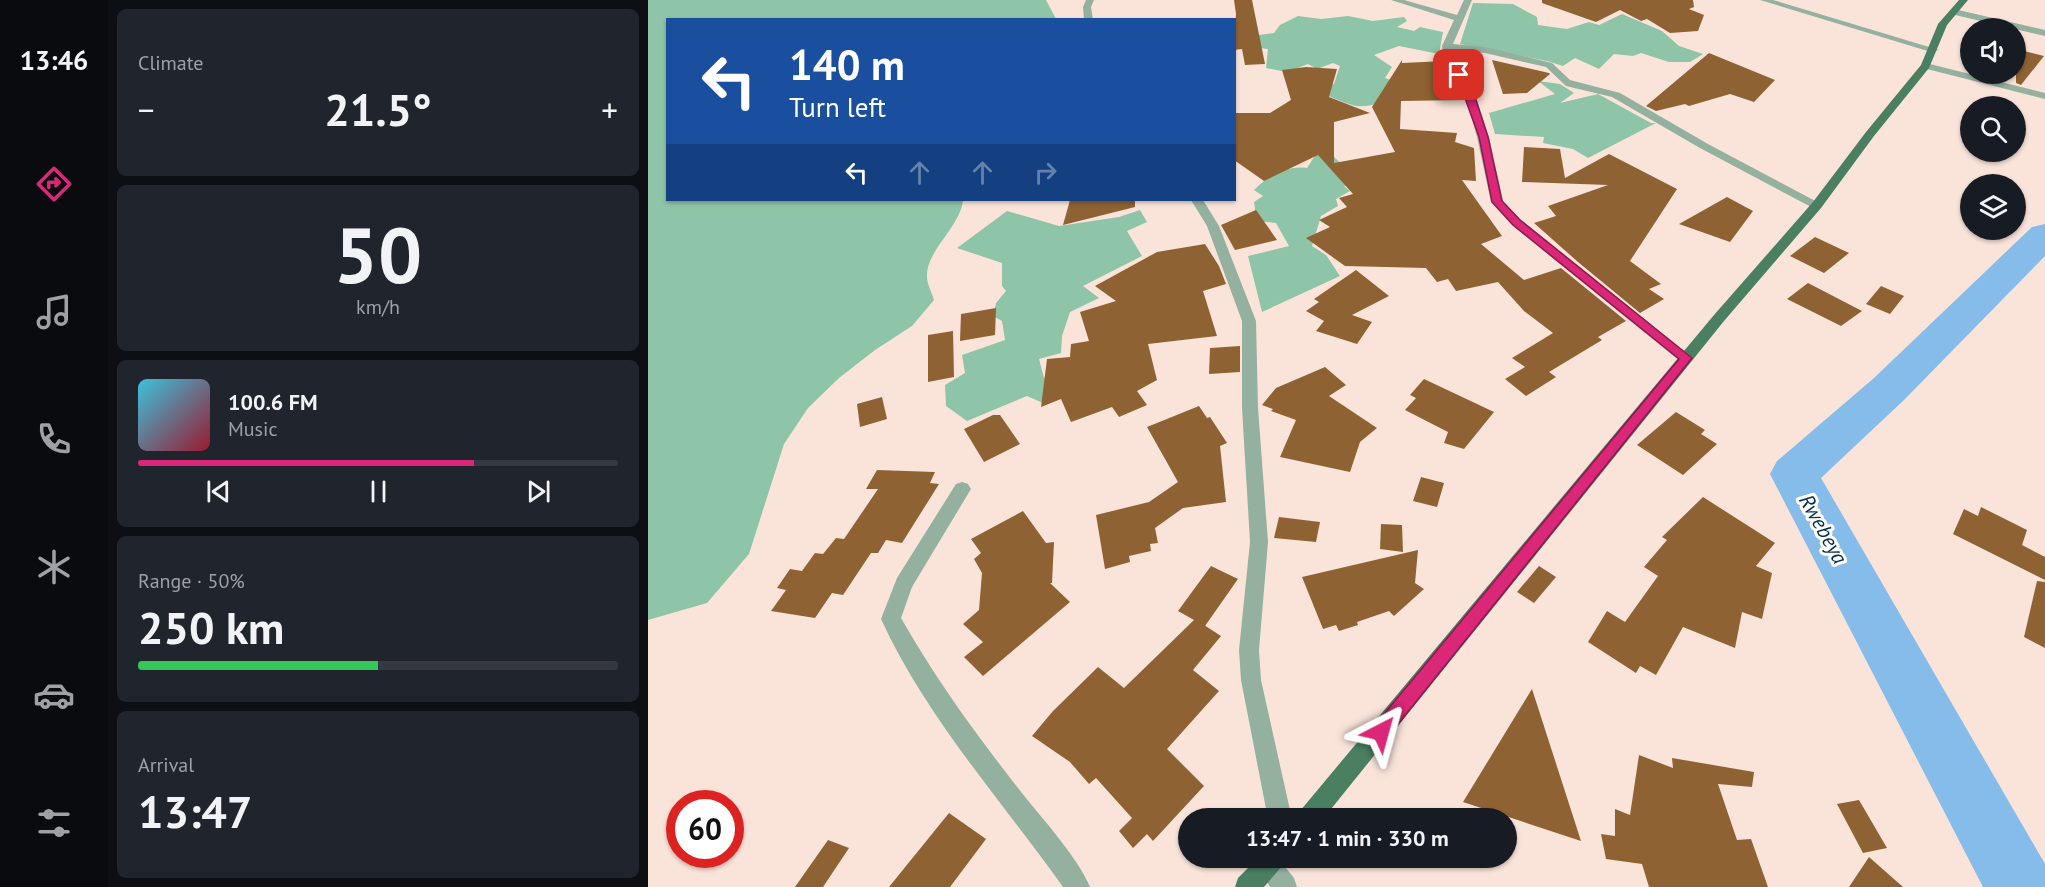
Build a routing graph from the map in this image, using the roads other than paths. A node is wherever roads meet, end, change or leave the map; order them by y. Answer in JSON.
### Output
{"nodes":[{"id":1,"x":1090,"y":0,"type":"edge"},
{"id":2,"x":1395,"y":0,"type":"edge"},
{"id":3,"x":1468,"y":0,"type":"edge"},
{"id":4,"x":1764,"y":0,"type":"edge"},
{"id":5,"x":1959,"y":6,"type":"edge"},
{"id":6,"x":1089,"y":18,"type":"edge"},
{"id":7,"x":1458,"y":18,"type":"junction"},
{"id":8,"x":2045,"y":33,"type":"edge"},
{"id":9,"x":1447,"y":46,"type":"junction"},
{"id":10,"x":1934,"y":50,"type":"junction"},
{"id":11,"x":1926,"y":66,"type":"junction"},
{"id":12,"x":2045,"y":96,"type":"edge"},
{"id":13,"x":1198,"y":201,"type":"edge"},
{"id":14,"x":1817,"y":205,"type":"junction"},
{"id":15,"x":1686,"y":358,"type":"junction"},
{"id":16,"x":962,"y":489,"type":"dead end"},
{"id":17,"x":1278,"y":808,"type":"edge"},
{"id":18,"x":1317,"y":808,"type":"edge"},
{"id":19,"x":1265,"y":868,"type":"edge"},
{"id":20,"x":1275,"y":868,"type":"edge"},
{"id":21,"x":1078,"y":887,"type":"edge"},
{"id":22,"x":1247,"y":887,"type":"edge"},
{"id":23,"x":1285,"y":887,"type":"edge"}],
"edges":[{"from":1,"to":6,"type":"street"},
{"from":2,"to":7,"type":"street"},
{"from":3,"to":7,"type":"street"},
{"from":4,"to":10,"type":"street"},
{"from":5,"to":8,"type":"street"},
{"from":5,"to":10,"type":"main road"},
{"from":7,"to":9,"type":"street"},
{"from":9,"to":14,"type":"street"},
{"from":9,"to":15,"type":"street"},
{"from":10,"to":11,"type":"main road"},
{"from":11,"to":12,"type":"street"},
{"from":11,"to":14,"type":"main road"},
{"from":13,"to":17,"type":"street"},
{"from":14,"to":15,"type":"main road"},
{"from":15,"to":18,"type":"main road"},
{"from":16,"to":21,"type":"street"},
{"from":19,"to":22,"type":"main road"},
{"from":20,"to":23,"type":"street"}]}
